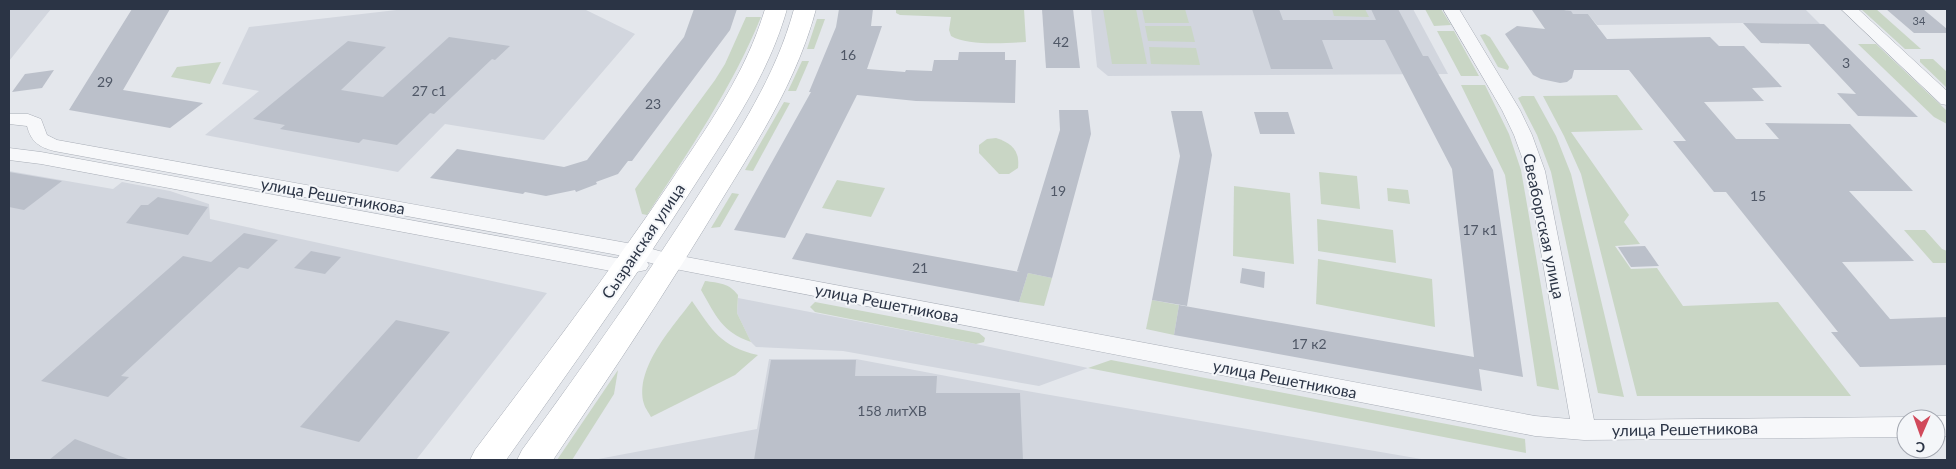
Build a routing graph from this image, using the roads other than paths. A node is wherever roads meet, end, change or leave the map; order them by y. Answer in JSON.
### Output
{"nodes":[{"id":1,"x":776,"y":9,"type":"edge"},
{"id":2,"x":805,"y":9,"type":"edge"},
{"id":3,"x":1451,"y":9,"type":"edge"},
{"id":4,"x":1850,"y":9,"type":"edge"},
{"id":5,"x":1947,"y":100,"type":"edge"},
{"id":6,"x":9,"y":120,"type":"edge"},
{"id":7,"x":714,"y":136,"type":"junction"},
{"id":8,"x":746,"y":140,"type":"junction"},
{"id":9,"x":9,"y":154,"type":"edge"},
{"id":10,"x":632,"y":259,"type":"junction"},
{"id":11,"x":670,"y":261,"type":"junction"},
{"id":12,"x":1896,"y":427,"type":"edge"},
{"id":13,"x":1584,"y":430,"type":"junction"},
{"id":14,"x":487,"y":460,"type":"edge"},
{"id":15,"x":534,"y":460,"type":"edge"}],
"edges":[{"from":1,"to":7,"type":"street","name":"Сызранская улица"},
{"from":2,"to":8,"type":"street","name":"Сызранская улица"},
{"from":3,"to":13,"type":"street","name":"Свеаборгская улица"},
{"from":4,"to":5,"type":"street"},
{"from":6,"to":10,"type":"street","name":"улица Решетникова"},
{"from":7,"to":8,"type":"street"},
{"from":7,"to":10,"type":"street","name":"Сызранская улица"},
{"from":8,"to":11,"type":"street","name":"Сызранская улица"},
{"from":9,"to":10,"type":"street","name":"улица Решетникова"},
{"from":10,"to":11,"type":"street","name":"улица Решетникова"},
{"from":10,"to":14,"type":"street","name":"Сызранская улица"},
{"from":11,"to":13,"type":"street","name":"улица Решетникова"},
{"from":11,"to":15,"type":"street","name":"Сызранская улица"},
{"from":12,"to":13,"type":"street","name":"улица Решетникова"}]}
